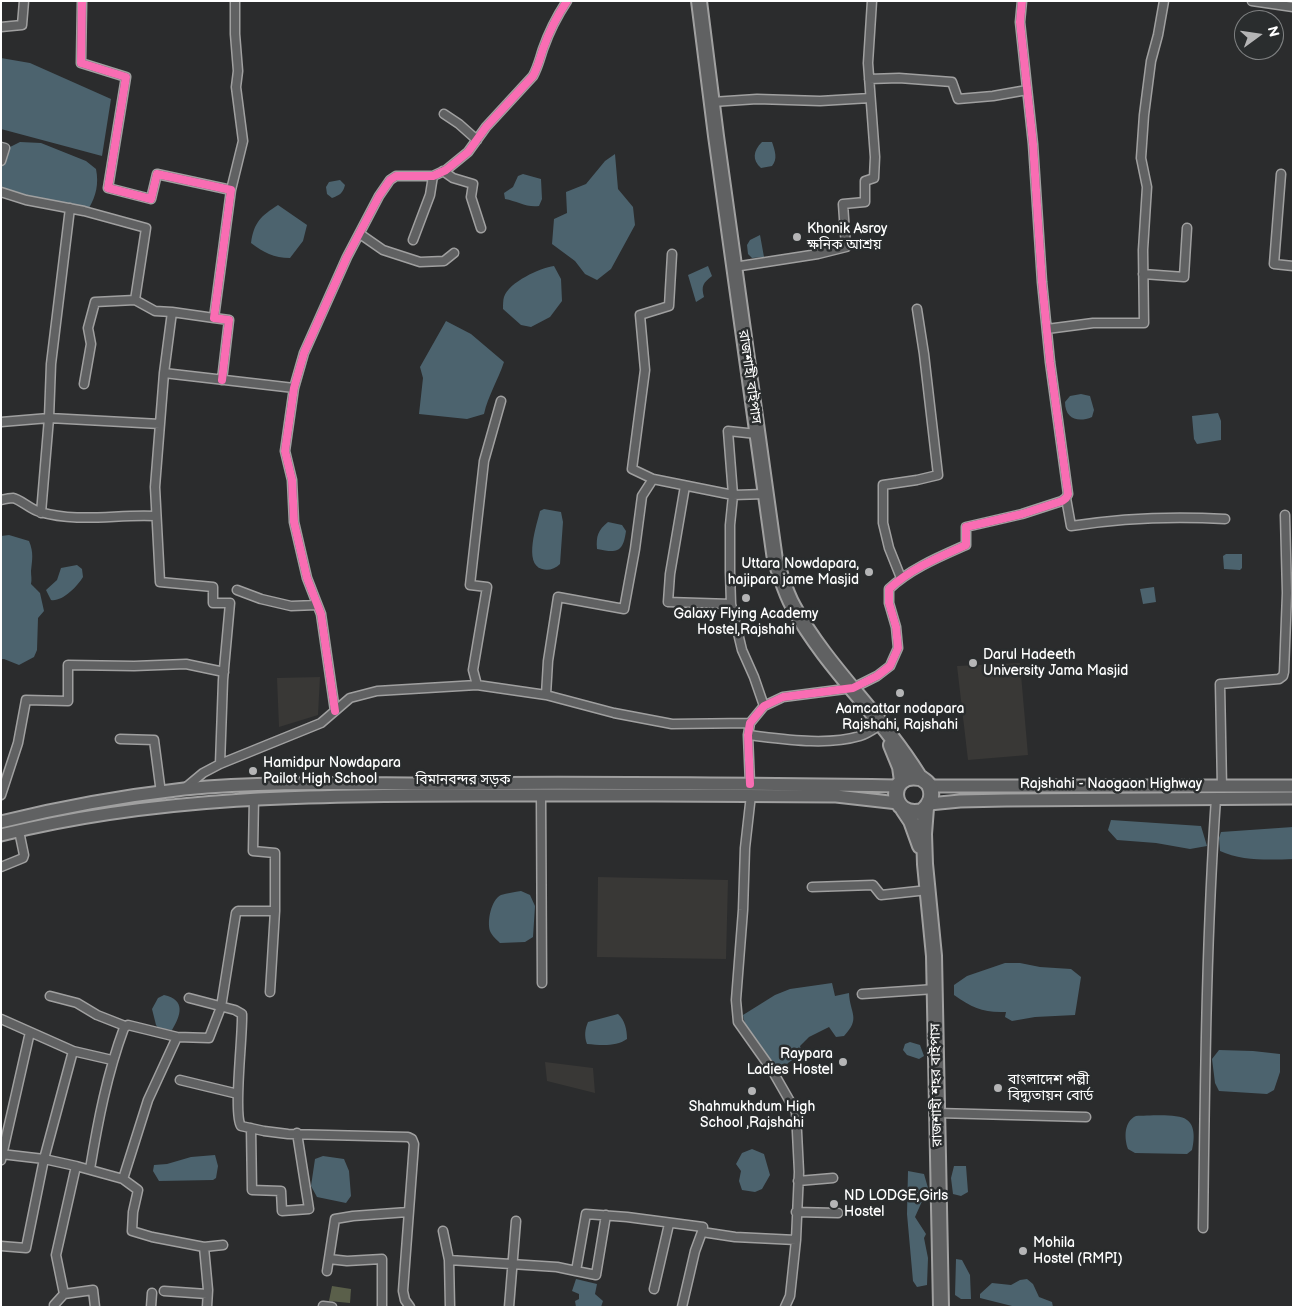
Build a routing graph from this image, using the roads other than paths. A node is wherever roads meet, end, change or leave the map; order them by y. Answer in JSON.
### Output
{"nodes":[{"id":1,"x":24,"y":1,"type":"edge"},
{"id":2,"x":82,"y":1,"type":"edge"},
{"id":3,"x":236,"y":1,"type":"edge"},
{"id":4,"x":567,"y":1,"type":"edge"},
{"id":5,"x":699,"y":1,"type":"edge"},
{"id":6,"x":872,"y":1,"type":"edge"},
{"id":7,"x":1022,"y":1,"type":"edge"},
{"id":8,"x":1164,"y":1,"type":"edge"},
{"id":9,"x":1252,"y":1,"type":"edge"},
{"id":10,"x":1293,"y":7,"type":"edge"},
{"id":11,"x":1,"y":27,"type":"edge"},
{"id":12,"x":869,"y":79,"type":"junction"},
{"id":13,"x":1027,"y":90,"type":"junction"},
{"id":14,"x":870,"y":98,"type":"junction"},
{"id":15,"x":712,"y":102,"type":"junction"},
{"id":16,"x":444,"y":114,"type":"dead end"},
{"id":17,"x":477,"y":140,"type":"junction"},
{"id":18,"x":1,"y":147,"type":"edge"},
{"id":19,"x":1,"y":161,"type":"edge"},
{"id":20,"x":443,"y":171,"type":"junction"},
{"id":21,"x":1281,"y":174,"type":"dead end"},
{"id":22,"x":433,"y":176,"type":"junction"},
{"id":23,"x":231,"y":190,"type":"junction"},
{"id":24,"x":1,"y":192,"type":"edge"},
{"id":25,"x":70,"y":208,"type":"junction"},
{"id":26,"x":481,"y":228,"type":"dead end"},
{"id":27,"x":1187,"y":228,"type":"dead end"},
{"id":28,"x":360,"y":234,"type":"junction"},
{"id":29,"x":413,"y":240,"type":"dead end"},
{"id":30,"x":454,"y":253,"type":"dead end"},
{"id":31,"x":672,"y":254,"type":"dead end"},
{"id":32,"x":1293,"y":266,"type":"edge"},
{"id":33,"x":734,"y":267,"type":"junction"},
{"id":34,"x":1143,"y":274,"type":"junction"},
{"id":35,"x":135,"y":300,"type":"junction"},
{"id":36,"x":917,"y":309,"type":"dead end"},
{"id":37,"x":172,"y":312,"type":"junction"},
{"id":38,"x":214,"y":318,"type":"junction"},
{"id":39,"x":1047,"y":329,"type":"junction"},
{"id":40,"x":164,"y":373,"type":"junction"},
{"id":41,"x":222,"y":380,"type":"junction"},
{"id":42,"x":84,"y":384,"type":"dead end"},
{"id":43,"x":294,"y":388,"type":"junction"},
{"id":44,"x":501,"y":401,"type":"dead end"},
{"id":45,"x":49,"y":418,"type":"junction"},
{"id":46,"x":1,"y":422,"type":"edge"},
{"id":47,"x":160,"y":424,"type":"junction"},
{"id":48,"x":757,"y":434,"type":"junction"},
{"id":49,"x":653,"y":479,"type":"junction"},
{"id":50,"x":685,"y":486,"type":"junction"},
{"id":51,"x":766,"y":494,"type":"junction"},
{"id":52,"x":733,"y":495,"type":"junction"},
{"id":53,"x":1066,"y":498,"type":"junction"},
{"id":54,"x":1,"y":500,"type":"edge"},
{"id":55,"x":41,"y":512,"type":"junction"},
{"id":56,"x":1285,"y":515,"type":"dead end"},
{"id":57,"x":155,"y":516,"type":"junction"},
{"id":58,"x":1226,"y":519,"type":"dead end"},
{"id":59,"x":901,"y":578,"type":"junction"},
{"id":60,"x":237,"y":590,"type":"dead end"},
{"id":61,"x":731,"y":604,"type":"junction"},
{"id":62,"x":317,"y":605,"type":"junction"},
{"id":63,"x":224,"y":672,"type":"junction"},
{"id":64,"x":477,"y":685,"type":"junction"},
{"id":65,"x":853,"y":688,"type":"junction"},
{"id":66,"x":546,"y":695,"type":"junction"},
{"id":67,"x":764,"y":706,"type":"junction"},
{"id":68,"x":335,"y":711,"type":"junction"},
{"id":69,"x":750,"y":723,"type":"junction"},
{"id":70,"x":880,"y":724,"type":"junction"},
{"id":71,"x":748,"y":735,"type":"junction"},
{"id":72,"x":120,"y":739,"type":"dead end"},
{"id":73,"x":220,"y":764,"type":"junction"},
{"id":74,"x":924,"y":782,"type":"junction"},
{"id":75,"x":900,"y":784,"type":"junction"},
{"id":76,"x":1293,"y":786,"type":"edge"},
{"id":77,"x":1222,"y":787,"type":"junction"},
{"id":78,"x":750,"y":789,"type":"junction"},
{"id":79,"x":183,"y":790,"type":"junction"},
{"id":80,"x":161,"y":793,"type":"junction"},
{"id":81,"x":1,"y":794,"type":"edge"},
{"id":82,"x":541,"y":795,"type":"junction"},
{"id":83,"x":254,"y":798,"type":"junction"},
{"id":84,"x":1216,"y":798,"type":"junction"},
{"id":85,"x":1293,"y":798,"type":"edge"},
{"id":86,"x":900,"y":806,"type":"junction"},
{"id":87,"x":927,"y":806,"type":"junction"},
{"id":88,"x":1,"y":822,"type":"edge"},
{"id":89,"x":19,"y":831,"type":"junction"},
{"id":90,"x":1,"y":835,"type":"edge"},
{"id":91,"x":925,"y":864,"type":"junction"},
{"id":92,"x":1,"y":867,"type":"edge"},
{"id":93,"x":812,"y":887,"type":"dead end"},
{"id":94,"x":928,"y":890,"type":"junction"},
{"id":95,"x":274,"y":911,"type":"junction"},
{"id":96,"x":542,"y":983,"type":"dead end"},
{"id":97,"x":935,"y":989,"type":"junction"},
{"id":98,"x":270,"y":992,"type":"dead end"},
{"id":99,"x":862,"y":994,"type":"dead end"},
{"id":100,"x":50,"y":996,"type":"dead end"},
{"id":101,"x":189,"y":998,"type":"dead end"},
{"id":102,"x":222,"y":1007,"type":"junction"},
{"id":103,"x":1,"y":1019,"type":"edge"},
{"id":104,"x":125,"y":1026,"type":"junction"},
{"id":105,"x":30,"y":1032,"type":"junction"},
{"id":106,"x":177,"y":1037,"type":"junction"},
{"id":107,"x":74,"y":1050,"type":"junction"},
{"id":108,"x":112,"y":1060,"type":"junction"},
{"id":109,"x":180,"y":1080,"type":"dead end"},
{"id":110,"x":238,"y":1094,"type":"junction"},
{"id":111,"x":937,"y":1113,"type":"junction"},
{"id":112,"x":1086,"y":1117,"type":"dead end"},
{"id":113,"x":251,"y":1128,"type":"junction"},
{"id":114,"x":297,"y":1133,"type":"junction"},
{"id":115,"x":2,"y":1156,"type":"edge"},
{"id":116,"x":44,"y":1159,"type":"junction"},
{"id":117,"x":76,"y":1166,"type":"junction"},
{"id":118,"x":90,"y":1169,"type":"junction"},
{"id":119,"x":833,"y":1178,"type":"dead end"},
{"id":120,"x":123,"y":1179,"type":"junction"},
{"id":121,"x":798,"y":1181,"type":"junction"},
{"id":122,"x":408,"y":1212,"type":"junction"},
{"id":123,"x":796,"y":1212,"type":"junction"},
{"id":124,"x":838,"y":1213,"type":"dead end"},
{"id":125,"x":606,"y":1215,"type":"junction"},
{"id":126,"x":516,"y":1221,"type":"dead end"},
{"id":127,"x":669,"y":1224,"type":"junction"},
{"id":128,"x":1203,"y":1228,"type":"dead end"},
{"id":129,"x":443,"y":1231,"type":"dead end"},
{"id":130,"x":702,"y":1232,"type":"junction"},
{"id":131,"x":796,"y":1240,"type":"junction"},
{"id":132,"x":1,"y":1246,"type":"edge"},
{"id":133,"x":223,"y":1246,"type":"dead end"},
{"id":134,"x":204,"y":1247,"type":"junction"},
{"id":135,"x":329,"y":1259,"type":"junction"},
{"id":136,"x":449,"y":1260,"type":"junction"},
{"id":137,"x":514,"y":1264,"type":"junction"},
{"id":138,"x":327,"y":1271,"type":"dead end"},
{"id":139,"x":576,"y":1271,"type":"junction"},
{"id":140,"x":654,"y":1289,"type":"dead end"},
{"id":141,"x":164,"y":1291,"type":"dead end"},
{"id":142,"x":64,"y":1294,"type":"junction"},
{"id":143,"x":152,"y":1294,"type":"dead end"},
{"id":144,"x":207,"y":1294,"type":"junction"},
{"id":145,"x":54,"y":1305,"type":"dead end"},
{"id":146,"x":407,"y":1305,"type":"edge"},
{"id":147,"x":323,"y":1306,"type":"edge"},
{"id":148,"x":96,"y":1307,"type":"edge"},
{"id":149,"x":151,"y":1307,"type":"edge"},
{"id":150,"x":207,"y":1307,"type":"edge"},
{"id":151,"x":332,"y":1307,"type":"edge"},
{"id":152,"x":382,"y":1307,"type":"edge"},
{"id":153,"x":450,"y":1307,"type":"edge"},
{"id":154,"x":509,"y":1307,"type":"edge"},
{"id":155,"x":682,"y":1307,"type":"edge"},
{"id":156,"x":785,"y":1307,"type":"edge"},
{"id":157,"x":940,"y":1307,"type":"edge"}],
"edges":[{"from":1,"to":11,"type":"street"},
{"from":2,"to":23,"type":"street"},
{"from":3,"to":23,"type":"street"},
{"from":4,"to":17,"type":"street"},
{"from":5,"to":15,"type":"highway","name":"রাজশাহী বাইপাস"},
{"from":6,"to":12,"type":"street"},
{"from":7,"to":13,"type":"street"},
{"from":8,"to":34,"type":"street"},
{"from":9,"to":10,"type":"street"},
{"from":12,"to":13,"type":"street"},
{"from":12,"to":14,"type":"street"},
{"from":13,"to":39,"type":"street"},
{"from":14,"to":15,"type":"street"},
{"from":14,"to":33,"type":"street"},
{"from":15,"to":33,"type":"highway","name":"রাজশাহী বাইপাস"},
{"from":16,"to":17,"type":"street"},
{"from":17,"to":20,"type":"street"},
{"from":18,"to":19,"type":"street"},
{"from":20,"to":22,"type":"street"},
{"from":20,"to":26,"type":"street"},
{"from":21,"to":32,"type":"street"},
{"from":22,"to":28,"type":"street"},
{"from":22,"to":29,"type":"street"},
{"from":23,"to":38,"type":"street"},
{"from":24,"to":25,"type":"street"},
{"from":25,"to":35,"type":"street"},
{"from":25,"to":45,"type":"street"},
{"from":27,"to":34,"type":"street"},
{"from":28,"to":30,"type":"street"},
{"from":28,"to":43,"type":"street"},
{"from":31,"to":49,"type":"street"},
{"from":33,"to":48,"type":"highway","name":"রাজশাহী বাইপাস"},
{"from":34,"to":39,"type":"street"},
{"from":35,"to":37,"type":"street"},
{"from":35,"to":42,"type":"street"},
{"from":36,"to":59,"type":"street"},
{"from":37,"to":38,"type":"street"},
{"from":37,"to":40,"type":"street"},
{"from":38,"to":41,"type":"street"},
{"from":39,"to":53,"type":"street"},
{"from":40,"to":41,"type":"street"},
{"from":40,"to":47,"type":"street"},
{"from":41,"to":43,"type":"street"},
{"from":43,"to":62,"type":"street"},
{"from":44,"to":64,"type":"street"},
{"from":45,"to":46,"type":"street"},
{"from":45,"to":47,"type":"street"},
{"from":45,"to":55,"type":"street"},
{"from":47,"to":57,"type":"street"},
{"from":48,"to":51,"type":"highway","name":"রাজশাহী বাইপাস"},
{"from":48,"to":52,"type":"street"},
{"from":49,"to":50,"type":"street"},
{"from":49,"to":66,"type":"street"},
{"from":50,"to":52,"type":"street"},
{"from":50,"to":61,"type":"street"},
{"from":51,"to":52,"type":"street"},
{"from":51,"to":65,"type":"highway","name":"রাজশাহী বাইপাস"},
{"from":52,"to":61,"type":"street"},
{"from":53,"to":58,"type":"street"},
{"from":53,"to":59,"type":"street"},
{"from":54,"to":55,"type":"street"},
{"from":55,"to":57,"type":"street"},
{"from":56,"to":77,"type":"street"},
{"from":57,"to":63,"type":"street"},
{"from":59,"to":65,"type":"street"},
{"from":60,"to":62,"type":"street"},
{"from":61,"to":67,"type":"street"},
{"from":62,"to":68,"type":"street"},
{"from":63,"to":73,"type":"street"},
{"from":63,"to":81,"type":"street"},
{"from":64,"to":66,"type":"street"},
{"from":64,"to":68,"type":"street"},
{"from":65,"to":67,"type":"street"},
{"from":65,"to":70,"type":"highway","name":"রাজশাহী বাইপাস"},
{"from":66,"to":69,"type":"street"},
{"from":67,"to":69,"type":"street"},
{"from":68,"to":73,"type":"street"},
{"from":69,"to":71,"type":"street"},
{"from":70,"to":71,"type":"street"},
{"from":70,"to":74,"type":"highway"},
{"from":70,"to":75,"type":"highway"},
{"from":71,"to":78,"type":"street"},
{"from":72,"to":80,"type":"street"},
{"from":73,"to":79,"type":"street"},
{"from":74,"to":75,"type":"highway"},
{"from":74,"to":77,"type":"main road","name":"Rajshahi - Naogaon Highway"},
{"from":74,"to":87,"type":"highway"},
{"from":75,"to":78,"type":"main road","name":"বিমানবন্দর সড়ক"},
{"from":75,"to":86,"type":"highway"},
{"from":76,"to":77,"type":"main road","name":"Rajshahi - Naogaon Highway"},
{"from":78,"to":79,"type":"main road","name":"বিমানবন্দর সড়ক"},
{"from":78,"to":82,"type":"main road","name":"বিমানবন্দর সড়ক"},
{"from":78,"to":86,"type":"main road","name":"বিমানবন্দর সড়ক"},
{"from":78,"to":121,"type":"street"},
{"from":79,"to":80,"type":"main road","name":"বিমানবন্দর সড়ক"},
{"from":80,"to":88,"type":"main road","name":"বিমানবন্দর সড়ক"},
{"from":82,"to":83,"type":"main road","name":"বিমানবন্দর সড়ক"},
{"from":82,"to":96,"type":"street"},
{"from":83,"to":89,"type":"main road","name":"বিমানবন্দর সড়ক"},
{"from":83,"to":95,"type":"street"},
{"from":84,"to":85,"type":"main road","name":"Rajshahi - Naogaon Highway"},
{"from":84,"to":87,"type":"main road","name":"Rajshahi - Naogaon Highway"},
{"from":84,"to":128,"type":"street"},
{"from":86,"to":87,"type":"highway"},
{"from":86,"to":91,"type":"highway"},
{"from":87,"to":91,"type":"highway"},
{"from":89,"to":90,"type":"main road","name":"বিমানবন্দর সড়ক"},
{"from":89,"to":92,"type":"street"},
{"from":91,"to":94,"type":"highway","name":"রাজশাহী শহর বাইপাস"},
{"from":93,"to":94,"type":"street"},
{"from":94,"to":97,"type":"highway","name":"রাজশাহী শহর বাইপাস"},
{"from":95,"to":98,"type":"street"},
{"from":95,"to":102,"type":"street"},
{"from":97,"to":99,"type":"street"},
{"from":97,"to":111,"type":"highway","name":"রাজশাহী শহর বাইপাস"},
{"from":100,"to":104,"type":"street"},
{"from":101,"to":102,"type":"street"},
{"from":102,"to":106,"type":"street"},
{"from":102,"to":110,"type":"street"},
{"from":103,"to":105,"type":"street"},
{"from":104,"to":106,"type":"street"},
{"from":104,"to":108,"type":"street"},
{"from":105,"to":107,"type":"street"},
{"from":105,"to":115,"type":"street"},
{"from":106,"to":120,"type":"street"},
{"from":107,"to":108,"type":"street"},
{"from":107,"to":116,"type":"street"},
{"from":108,"to":118,"type":"street"},
{"from":109,"to":110,"type":"street"},
{"from":110,"to":113,"type":"street"},
{"from":111,"to":112,"type":"street"},
{"from":111,"to":157,"type":"highway","name":"রাজশাহী শহর বাইপাস"},
{"from":113,"to":114,"type":"street"},
{"from":113,"to":114,"type":"street"},
{"from":114,"to":122,"type":"street"},
{"from":115,"to":116,"type":"street"},
{"from":116,"to":117,"type":"street"},
{"from":116,"to":132,"type":"street"},
{"from":117,"to":118,"type":"street"},
{"from":117,"to":142,"type":"street"},
{"from":118,"to":120,"type":"street"},
{"from":119,"to":121,"type":"street"},
{"from":120,"to":134,"type":"street"},
{"from":121,"to":123,"type":"street"},
{"from":122,"to":135,"type":"street"},
{"from":122,"to":146,"type":"street"},
{"from":123,"to":124,"type":"street"},
{"from":123,"to":131,"type":"street"},
{"from":125,"to":127,"type":"street"},
{"from":125,"to":139,"type":"street"},
{"from":125,"to":139,"type":"street"},
{"from":126,"to":137,"type":"street"},
{"from":127,"to":130,"type":"street"},
{"from":127,"to":140,"type":"street"},
{"from":129,"to":136,"type":"street"},
{"from":130,"to":131,"type":"street"},
{"from":130,"to":155,"type":"street"},
{"from":131,"to":156,"type":"street"},
{"from":133,"to":134,"type":"street"},
{"from":134,"to":144,"type":"street"},
{"from":135,"to":138,"type":"street"},
{"from":135,"to":152,"type":"street"},
{"from":136,"to":137,"type":"street"},
{"from":136,"to":153,"type":"street"},
{"from":137,"to":139,"type":"street"},
{"from":137,"to":154,"type":"street"},
{"from":141,"to":144,"type":"street"},
{"from":142,"to":145,"type":"street"},
{"from":142,"to":148,"type":"street"},
{"from":143,"to":149,"type":"street"},
{"from":144,"to":150,"type":"street"},
{"from":147,"to":151,"type":"street"}]}
